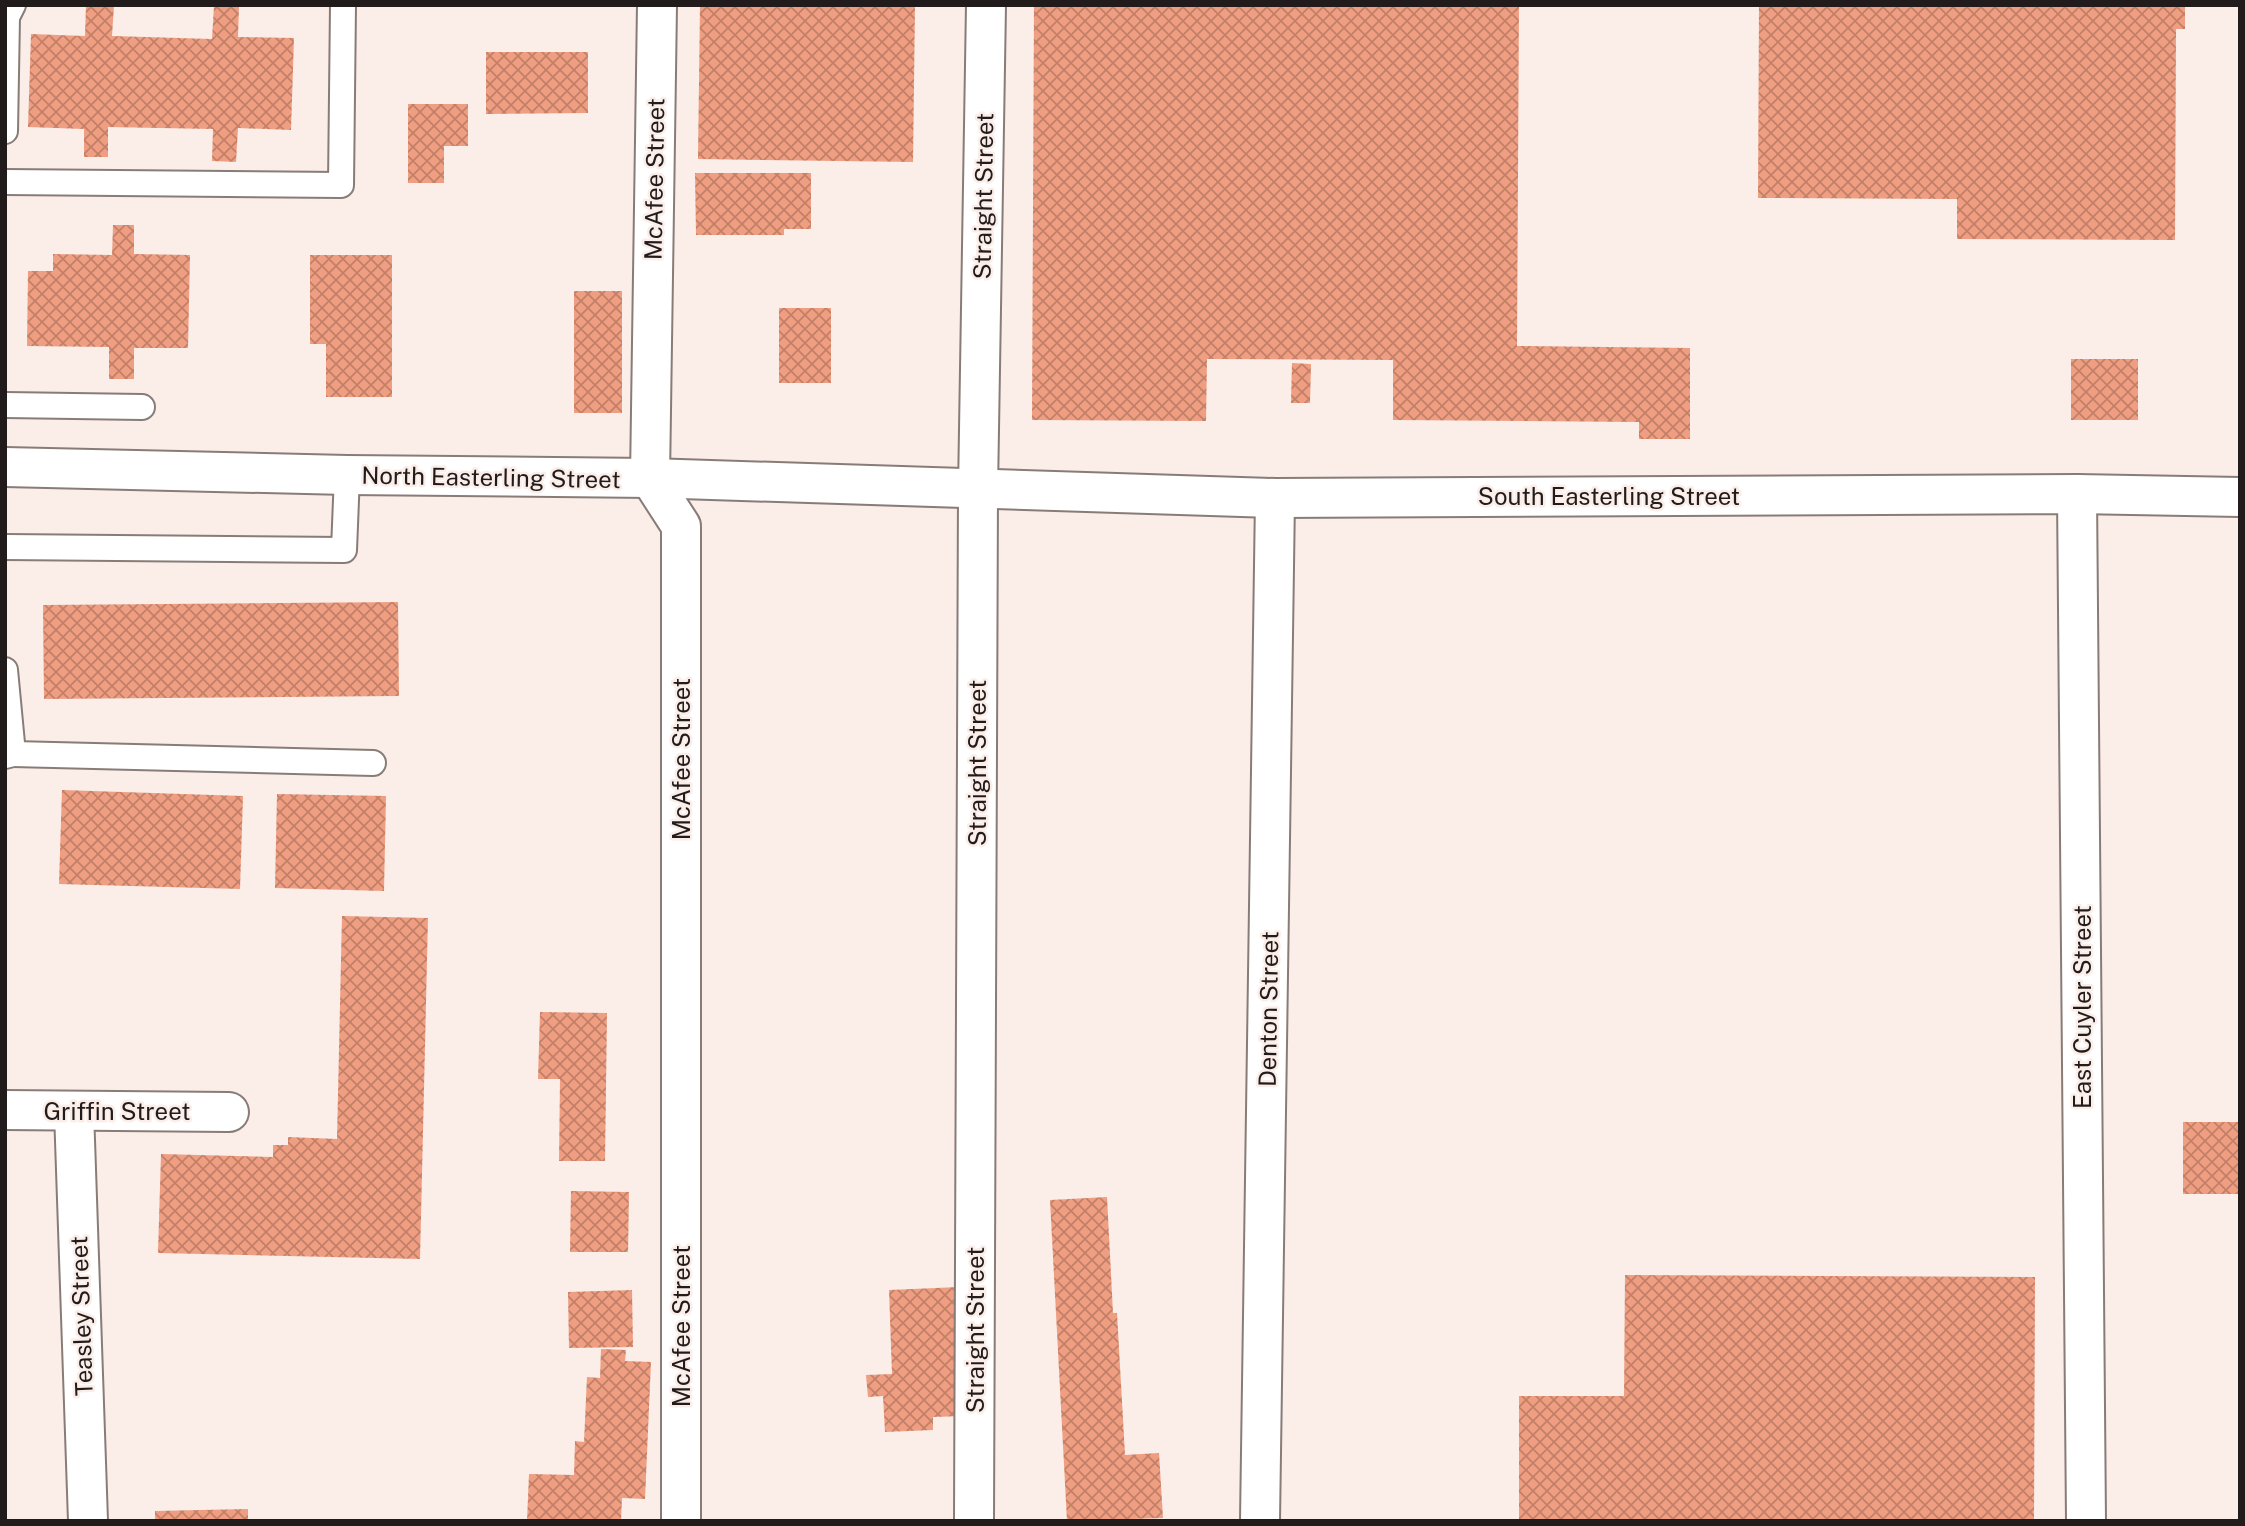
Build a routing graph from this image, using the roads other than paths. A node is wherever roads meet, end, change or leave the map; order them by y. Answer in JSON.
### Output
{"nodes":[{"id":1,"x":13,"y":5,"type":"edge"},
{"id":2,"x":342,"y":5,"type":"edge"},
{"id":3,"x":657,"y":5,"type":"edge"},
{"id":4,"x":986,"y":5,"type":"edge"},
{"id":5,"x":5,"y":131,"type":"edge"},
{"id":6,"x":5,"y":182,"type":"edge"},
{"id":7,"x":5,"y":405,"type":"edge"},
{"id":8,"x":142,"y":407,"type":"dead end"},
{"id":9,"x":5,"y":467,"type":"edge"},
{"id":10,"x":347,"y":475,"type":"junction"},
{"id":11,"x":650,"y":478,"type":"junction"},
{"id":12,"x":978,"y":490,"type":"junction"},
{"id":13,"x":2077,"y":494,"type":"junction"},
{"id":14,"x":2240,"y":497,"type":"edge"},
{"id":15,"x":1275,"y":498,"type":"junction"},
{"id":16,"x":5,"y":547,"type":"edge"},
{"id":17,"x":5,"y":670,"type":"edge"},
{"id":18,"x":9,"y":755,"type":"edge"},
{"id":19,"x":373,"y":763,"type":"dead end"},
{"id":20,"x":5,"y":1110,"type":"edge"},
{"id":21,"x":74,"y":1111,"type":"junction"},
{"id":22,"x":229,"y":1112,"type":"dead end"},
{"id":23,"x":88,"y":1521,"type":"edge"},
{"id":24,"x":681,"y":1521,"type":"edge"},
{"id":25,"x":974,"y":1521,"type":"edge"},
{"id":26,"x":1260,"y":1521,"type":"edge"},
{"id":27,"x":2086,"y":1521,"type":"edge"}],
"edges":[{"from":1,"to":5,"type":"lane"},
{"from":2,"to":6,"type":"lane"},
{"from":3,"to":11,"type":"street","name":"McAfee Street"},
{"from":4,"to":12,"type":"street","name":"Straight Street"},
{"from":7,"to":8,"type":"lane"},
{"from":9,"to":10,"type":"street","name":"North Easterling Street"},
{"from":10,"to":11,"type":"street","name":"North Easterling Street"},
{"from":10,"to":16,"type":"lane"},
{"from":11,"to":12,"type":"street","name":"North Easterling Street"},
{"from":11,"to":24,"type":"street","name":"McAfee Street"},
{"from":12,"to":15,"type":"street","name":"South Easterling Street"},
{"from":12,"to":25,"type":"street","name":"Straight Street"},
{"from":13,"to":14,"type":"street","name":"South Easterling Street"},
{"from":13,"to":15,"type":"street","name":"South Easterling Street"},
{"from":13,"to":27,"type":"street","name":"East Cuyler Street"},
{"from":15,"to":26,"type":"street","name":"Denton Street"},
{"from":17,"to":18,"type":"lane"},
{"from":18,"to":19,"type":"lane"},
{"from":20,"to":21,"type":"street","name":"Griffin Street"},
{"from":21,"to":22,"type":"street","name":"Griffin Street"},
{"from":21,"to":23,"type":"street","name":"Teasley Street"}]}
